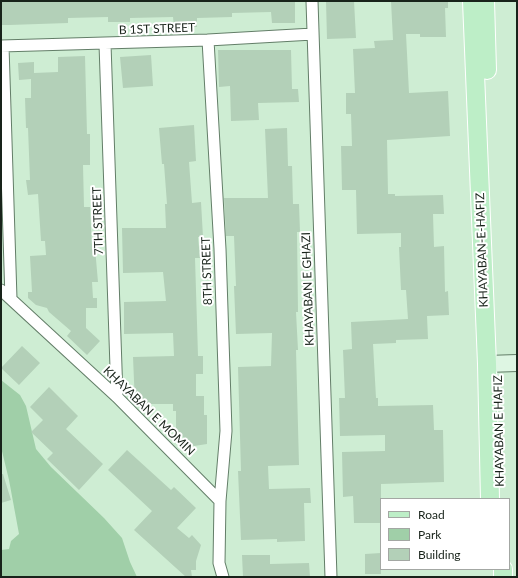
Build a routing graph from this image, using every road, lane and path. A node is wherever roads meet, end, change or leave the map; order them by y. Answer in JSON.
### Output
{"nodes":[{"id":1,"x":312,"y":1,"type":"edge"},
{"id":2,"x":472,"y":1,"type":"edge"},
{"id":3,"x":485,"y":1,"type":"edge"},
{"id":4,"x":313,"y":34,"type":"junction"},
{"id":5,"x":208,"y":40,"type":"junction"},
{"id":6,"x":105,"y":44,"type":"junction"},
{"id":7,"x":2,"y":46,"type":"edge"},
{"id":8,"x":1,"y":290,"type":"edge"},
{"id":9,"x":11,"y":299,"type":"junction"},
{"id":10,"x":517,"y":363,"type":"edge"},
{"id":11,"x":492,"y":364,"type":"junction"},
{"id":12,"x":117,"y":397,"type":"junction"},
{"id":13,"x":490,"y":498,"type":"edge"},
{"id":14,"x":500,"y":498,"type":"edge"},
{"id":15,"x":220,"y":501,"type":"junction"},
{"id":16,"x":223,"y":577,"type":"edge"},
{"id":17,"x":331,"y":577,"type":"edge"}],
"edges":[{"from":1,"to":4,"type":"street","name":"KHAYABAN E GHAZI"},
{"from":2,"to":11,"type":"main road","name":"KHAYABAN-E-HAFIZ"},
{"from":3,"to":11,"type":"main road","name":"KHAYABAN-E-HAFIZ"},
{"from":4,"to":5,"type":"street","name":"B 1ST STREET"},
{"from":4,"to":17,"type":"street","name":"KHAYABAN E GHAZI"},
{"from":5,"to":6,"type":"street","name":"B 1ST STREET"},
{"from":5,"to":15,"type":"street","name":"8TH STREET"},
{"from":6,"to":7,"type":"street","name":"B 1ST STREET"},
{"from":6,"to":12,"type":"street","name":"7TH STREET"},
{"from":7,"to":9,"type":"street"},
{"from":8,"to":9,"type":"street","name":"KHAYABAN E MOMIN"},
{"from":9,"to":12,"type":"street","name":"KHAYABAN E MOMIN"},
{"from":10,"to":11,"type":"main road"},
{"from":11,"to":13,"type":"main road","name":"KHAYABAN-E-HAFIZ"},
{"from":11,"to":14,"type":"main road","name":"KHAYABAN E HAFIZ"},
{"from":12,"to":15,"type":"street","name":"KHAYABAN E MOMIN"},
{"from":15,"to":16,"type":"street"}]}
